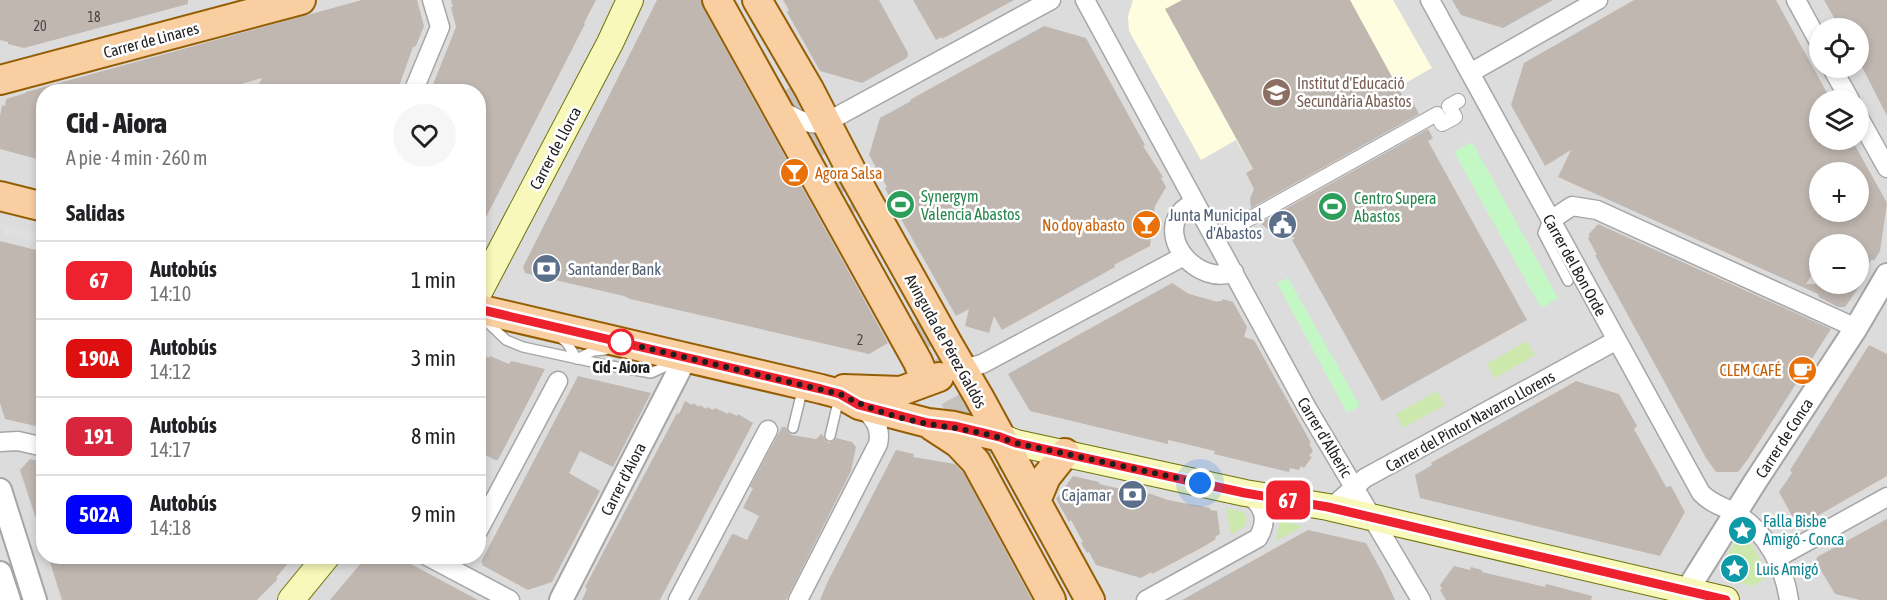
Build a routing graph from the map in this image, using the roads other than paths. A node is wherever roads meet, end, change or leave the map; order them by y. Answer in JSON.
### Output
{"nodes":[{"id":1,"x":301,"y":0,"type":"edge"},
{"id":2,"x":432,"y":0,"type":"edge"},
{"id":3,"x":620,"y":0,"type":"edge"},
{"id":4,"x":630,"y":0,"type":"edge"},
{"id":5,"x":717,"y":0,"type":"edge"},
{"id":6,"x":735,"y":0,"type":"edge"},
{"id":7,"x":743,"y":0,"type":"edge"},
{"id":8,"x":757,"y":0,"type":"edge"},
{"id":9,"x":1052,"y":0,"type":"edge"},
{"id":10,"x":1085,"y":0,"type":"edge"},
{"id":11,"x":1430,"y":0,"type":"edge"},
{"id":12,"x":1598,"y":0,"type":"edge"},
{"id":13,"x":1796,"y":0,"type":"edge"},
{"id":14,"x":1573,"y":7,"type":"edge"},
{"id":15,"x":1809,"y":24,"type":"edge"},
{"id":16,"x":610,"y":43,"type":"junction"},
{"id":17,"x":1470,"y":74,"type":"junction"},
{"id":18,"x":0,"y":80,"type":"edge"},
{"id":19,"x":416,"y":84,"type":"edge"},
{"id":20,"x":785,"y":99,"type":"junction"},
{"id":21,"x":1454,"y":103,"type":"dead end"},
{"id":22,"x":825,"y":123,"type":"junction"},
{"id":23,"x":1869,"y":136,"type":"edge"},
{"id":24,"x":1887,"y":168,"type":"edge"},
{"id":25,"x":854,"y":176,"type":"junction"},
{"id":26,"x":0,"y":196,"type":"edge"},
{"id":27,"x":1195,"y":202,"type":"junction"},
{"id":28,"x":36,"y":205,"type":"edge"},
{"id":29,"x":855,"y":212,"type":"tunnel mouth"},
{"id":30,"x":1551,"y":220,"type":"junction"},
{"id":31,"x":1215,"y":238,"type":"junction"},
{"id":32,"x":1184,"y":256,"type":"junction"},
{"id":33,"x":1234,"y":272,"type":"junction"},
{"id":34,"x":1887,"y":275,"type":"edge"},
{"id":35,"x":486,"y":279,"type":"edge"},
{"id":36,"x":1568,"y":281,"type":"dead end"},
{"id":37,"x":486,"y":311,"type":"edge"},
{"id":38,"x":486,"y":321,"type":"edge"},
{"id":39,"x":917,"y":323,"type":"tunnel mouth"},
{"id":40,"x":544,"y":324,"type":"junction"},
{"id":41,"x":1856,"y":328,"type":"junction"},
{"id":42,"x":1617,"y":340,"type":"junction"},
{"id":43,"x":640,"y":346,"type":"junction"},
{"id":44,"x":686,"y":357,"type":"junction"},
{"id":45,"x":577,"y":359,"type":"junction"},
{"id":46,"x":962,"y":369,"type":"junction"},
{"id":47,"x":558,"y":381,"type":"dead end"},
{"id":48,"x":921,"y":382,"type":"junction"},
{"id":49,"x":831,"y":393,"type":"junction"},
{"id":50,"x":928,"y":423,"type":"junction"},
{"id":51,"x":793,"y":428,"type":"dead end"},
{"id":52,"x":768,"y":430,"type":"dead end"},
{"id":53,"x":830,"y":436,"type":"dead end"},
{"id":54,"x":1000,"y":437,"type":"junction"},
{"id":55,"x":0,"y":442,"type":"edge"},
{"id":56,"x":36,"y":445,"type":"edge"},
{"id":57,"x":1065,"y":453,"type":"junction"},
{"id":58,"x":1354,"y":487,"type":"junction"},
{"id":59,"x":0,"y":490,"type":"edge"},
{"id":60,"x":1245,"y":493,"type":"junction"},
{"id":61,"x":1887,"y":497,"type":"edge"},
{"id":62,"x":1036,"y":501,"type":"junction"},
{"id":63,"x":1328,"y":507,"type":"junction"},
{"id":64,"x":1736,"y":514,"type":"junction"},
{"id":65,"x":486,"y":516,"type":"edge"},
{"id":66,"x":1371,"y":518,"type":"junction"},
{"id":67,"x":1777,"y":558,"type":"junction"},
{"id":68,"x":320,"y":564,"type":"edge"},
{"id":69,"x":461,"y":564,"type":"edge"},
{"id":70,"x":0,"y":573,"type":"edge"},
{"id":71,"x":1684,"y":596,"type":"edge"},
{"id":72,"x":9,"y":600,"type":"edge"},
{"id":73,"x":34,"y":600,"type":"edge"},
{"id":74,"x":291,"y":600,"type":"edge"},
{"id":75,"x":510,"y":600,"type":"edge"},
{"id":76,"x":561,"y":600,"type":"edge"},
{"id":77,"x":678,"y":600,"type":"edge"},
{"id":78,"x":798,"y":600,"type":"edge"},
{"id":79,"x":1052,"y":600,"type":"edge"},
{"id":80,"x":1067,"y":600,"type":"edge"},
{"id":81,"x":1074,"y":600,"type":"edge"},
{"id":82,"x":1090,"y":600,"type":"edge"},
{"id":83,"x":1146,"y":600,"type":"edge"},
{"id":84,"x":1421,"y":600,"type":"edge"},
{"id":85,"x":1726,"y":600,"type":"edge"},
{"id":86,"x":1789,"y":600,"type":"edge"}],
"edges":[{"from":1,"to":18,"type":"main road","name":"Carrer de Linares"},
{"from":2,"to":19,"type":"street"},
{"from":3,"to":16,"type":"main road"},
{"from":4,"to":16,"type":"main road","name":"Carrer de Llorca"},
{"from":5,"to":20,"type":"main road","name":"Avinguda de Pérez Galdós"},
{"from":6,"to":20,"type":"main road","name":"Avinguda de Pérez Galdós"},
{"from":7,"to":20,"type":"main road","name":"Avinguda de Pérez Galdós"},
{"from":8,"to":22,"type":"main road","name":"Avinguda de Pérez Galdós"},
{"from":9,"to":22,"type":"street"},
{"from":10,"to":27,"type":"street","name":"Carrer d'Alberic"},
{"from":11,"to":17,"type":"street","name":"Carrer del Bon Orde"},
{"from":12,"to":14,"type":"street"},
{"from":13,"to":15,"type":"street"},
{"from":14,"to":17,"type":"street"},
{"from":16,"to":35,"type":"main road","name":"Carrer de Llorca"},
{"from":17,"to":30,"type":"street","name":"Carrer del Bon Orde"},
{"from":20,"to":22,"type":"street"},
{"from":20,"to":25,"type":"main road","name":"Avinguda de Pérez Galdós"},
{"from":20,"to":48,"type":"main road","name":"Avinguda de Pérez Galdós"},
{"from":21,"to":31,"type":"street"},
{"from":22,"to":25,"type":"main road","name":"Avinguda de Pérez Galdós"},
{"from":23,"to":24,"type":"street"},
{"from":25,"to":46,"type":"main road","name":"Avinguda de Pérez Galdós"},
{"from":26,"to":28,"type":"main road"},
{"from":27,"to":31,"type":"street","name":"Carrer d'Alberic"},
{"from":27,"to":32,"type":"street"},
{"from":29,"to":39,"type":"main road","name":"Avinguda de Pérez Galdós"},
{"from":30,"to":36,"type":"lane"},
{"from":30,"to":41,"type":"street"},
{"from":30,"to":42,"type":"street","name":"Carrer del Bon Orde"},
{"from":31,"to":33,"type":"street","name":"Carrer d'Alberic"},
{"from":32,"to":33,"type":"street"},
{"from":32,"to":46,"type":"street"},
{"from":33,"to":58,"type":"street","name":"Carrer d'Alberic"},
{"from":34,"to":41,"type":"street","name":"Carrer de Conca"},
{"from":37,"to":40,"type":"main road"},
{"from":38,"to":45,"type":"lane"},
{"from":40,"to":43,"type":"main road"},
{"from":40,"to":45,"type":"lane"},
{"from":41,"to":64,"type":"street","name":"Carrer de Conca"},
{"from":42,"to":58,"type":"street","name":"Carrer del Pintor Navarro Llorens"},
{"from":42,"to":64,"type":"street","name":"Carrer del Bon Orde"},
{"from":43,"to":44,"type":"main road"},
{"from":43,"to":45,"type":"lane"},
{"from":44,"to":45,"type":"lane"},
{"from":44,"to":49,"type":"main road"},
{"from":44,"to":76,"type":"street","name":"Carrer d'Aiora"},
{"from":46,"to":48,"type":"main road"},
{"from":46,"to":54,"type":"main road","name":"Avinguda de Pérez Galdós"},
{"from":47,"to":65,"type":"street"},
{"from":48,"to":49,"type":"main road"},
{"from":49,"to":50,"type":"main road"},
{"from":49,"to":51,"type":"lane"},
{"from":49,"to":53,"type":"lane"},
{"from":49,"to":78,"type":"street"},
{"from":50,"to":54,"type":"main road"},
{"from":50,"to":79,"type":"main road"},
{"from":52,"to":77,"type":"street"},
{"from":54,"to":57,"type":"main road"},
{"from":54,"to":62,"type":"main road","name":"Avinguda de Pérez Galdós"},
{"from":55,"to":56,"type":"street"},
{"from":57,"to":60,"type":"main road"},
{"from":57,"to":62,"type":"main road"},
{"from":58,"to":63,"type":"street","name":"Carrer del Pintor Navarro Llorens"},
{"from":58,"to":66,"type":"street","name":"Carrer d'Alberic"},
{"from":59,"to":73,"type":"street"},
{"from":60,"to":63,"type":"main road"},
{"from":60,"to":83,"type":"street"},
{"from":61,"to":67,"type":"street"},
{"from":62,"to":82,"type":"main road","name":"Avinguda de Pérez Galdós"},
{"from":63,"to":66,"type":"main road"},
{"from":64,"to":67,"type":"street","name":"Carrer del Bon Orde"},
{"from":64,"to":71,"type":"street","name":"Carrer de Conca"},
{"from":66,"to":71,"type":"main road"},
{"from":66,"to":84,"type":"street","name":"Carrer d'Alberic"},
{"from":67,"to":86,"type":"street","name":"Carrer del Bon Orde"},
{"from":68,"to":74,"type":"main road"},
{"from":69,"to":75,"type":"street"},
{"from":70,"to":72,"type":"street"},
{"from":71,"to":85,"type":"main road"},
{"from":80,"to":81,"type":"main road"}]}
